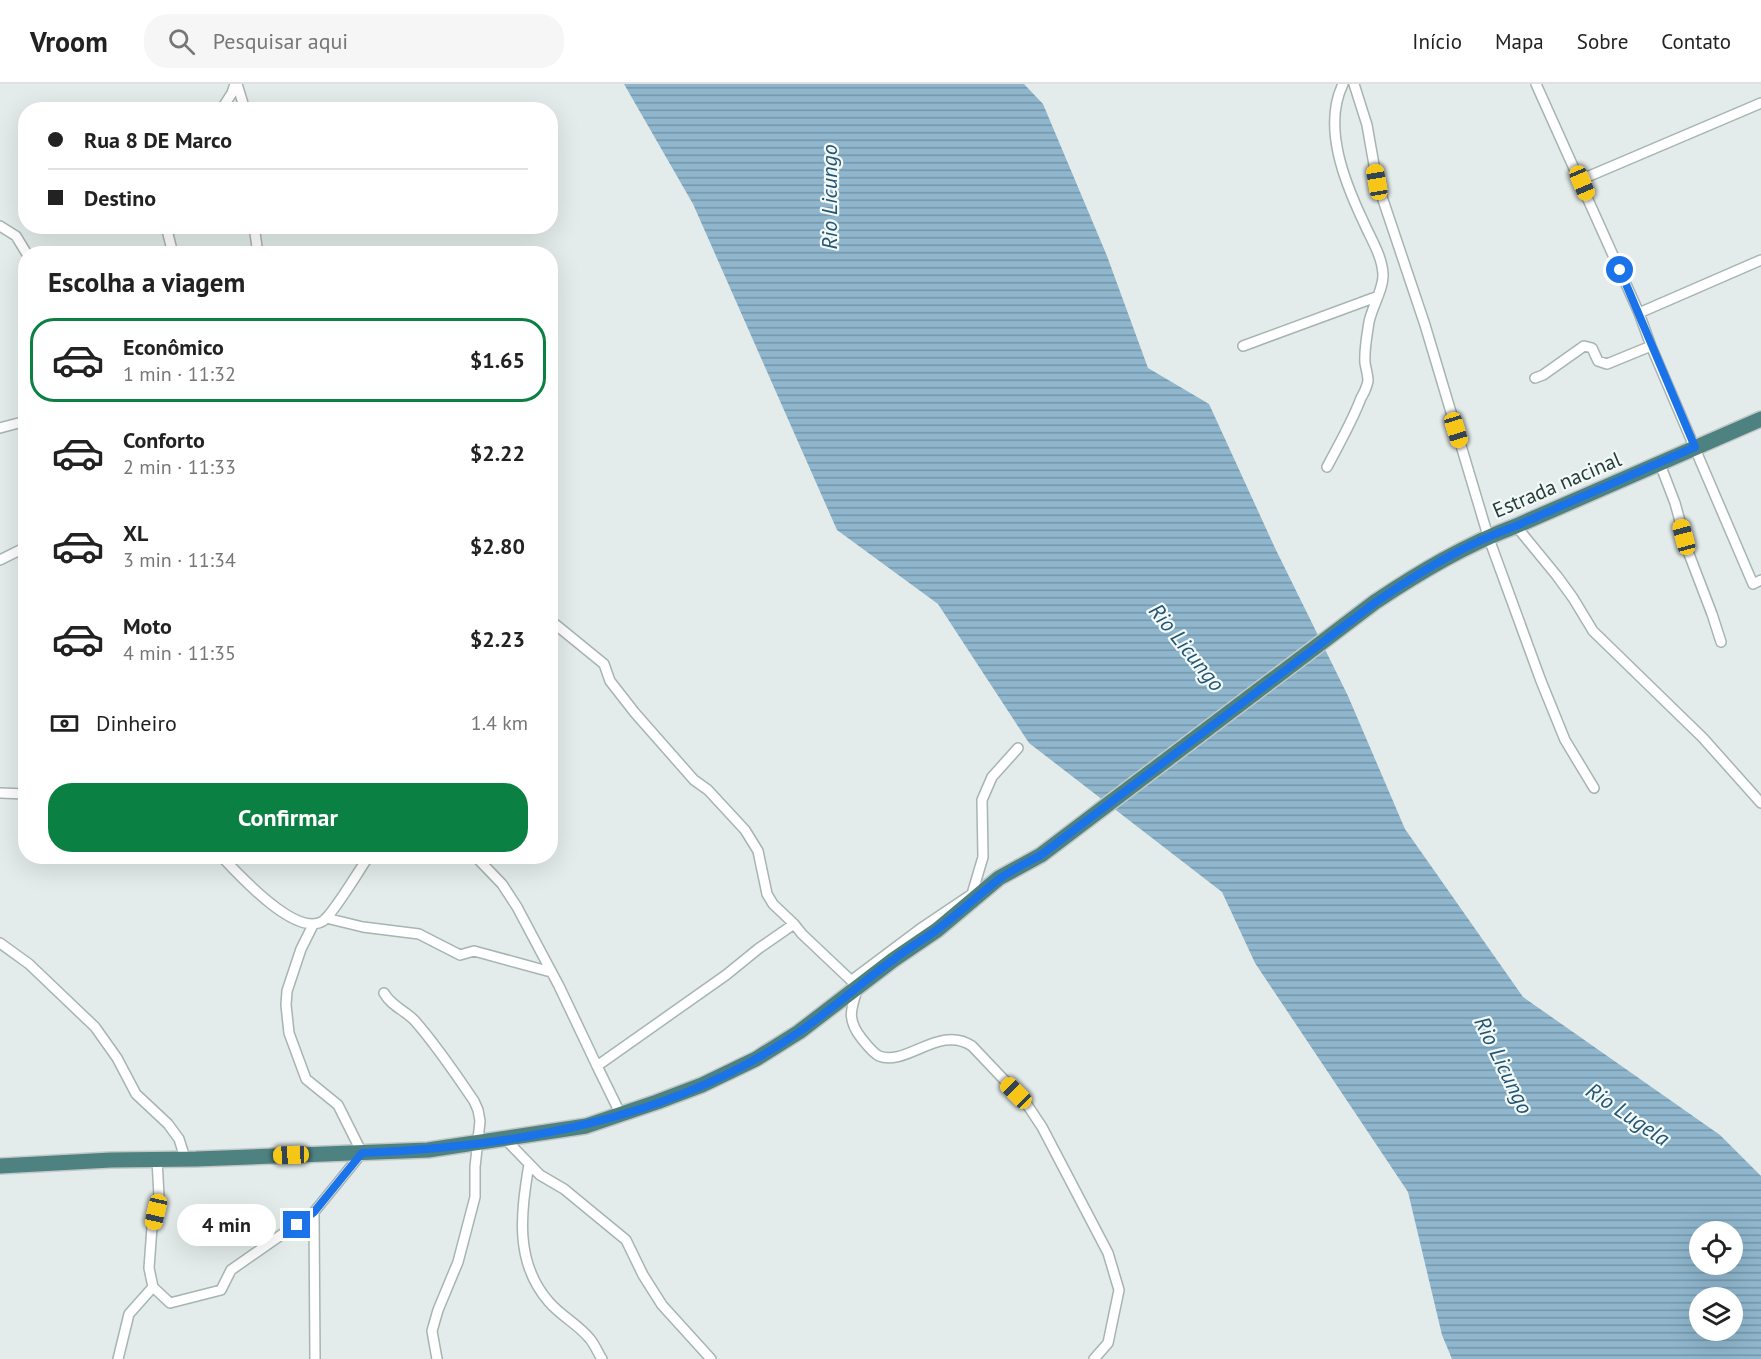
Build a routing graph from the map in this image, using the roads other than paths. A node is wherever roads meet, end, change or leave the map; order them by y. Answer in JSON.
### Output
{"nodes":[{"id":1,"x":236,"y":84,"type":"edge"},
{"id":2,"x":1343,"y":84,"type":"edge"},
{"id":3,"x":1354,"y":84,"type":"edge"},
{"id":4,"x":1536,"y":84,"type":"edge"},
{"id":5,"x":226,"y":102,"type":"edge"},
{"id":6,"x":242,"y":102,"type":"edge"},
{"id":7,"x":1761,"y":103,"type":"edge"},
{"id":8,"x":1580,"y":180,"type":"junction"},
{"id":9,"x":0,"y":226,"type":"edge"},
{"id":10,"x":22,"y":246,"type":"edge"},
{"id":11,"x":1761,"y":260,"type":"edge"},
{"id":12,"x":1376,"y":297,"type":"junction"},
{"id":13,"x":1639,"y":313,"type":"junction"},
{"id":14,"x":1243,"y":346,"type":"dead end"},
{"id":15,"x":1651,"y":346,"type":"junction"},
{"id":16,"x":1535,"y":378,"type":"dead end"},
{"id":17,"x":1761,"y":419,"type":"edge"},
{"id":18,"x":18,"y":423,"type":"edge"},
{"id":19,"x":0,"y":428,"type":"edge"},
{"id":20,"x":1695,"y":447,"type":"junction"},
{"id":21,"x":1660,"y":464,"type":"junction"},
{"id":22,"x":1327,"y":467,"type":"dead end"},
{"id":23,"x":1516,"y":526,"type":"junction"},
{"id":24,"x":1488,"y":536,"type":"junction"},
{"id":25,"x":18,"y":550,"type":"edge"},
{"id":26,"x":1,"y":557,"type":"edge"},
{"id":27,"x":1757,"y":582,"type":"edge"},
{"id":28,"x":1758,"y":594,"type":"dead end"},
{"id":29,"x":558,"y":627,"type":"edge"},
{"id":30,"x":1721,"y":642,"type":"dead end"},
{"id":31,"x":1018,"y":748,"type":"dead end"},
{"id":32,"x":1594,"y":788,"type":"dead end"},
{"id":33,"x":0,"y":793,"type":"edge"},
{"id":34,"x":18,"y":794,"type":"edge"},
{"id":35,"x":1761,"y":803,"type":"edge"},
{"id":36,"x":230,"y":864,"type":"edge"},
{"id":37,"x":363,"y":864,"type":"edge"},
{"id":38,"x":483,"y":864,"type":"edge"},
{"id":39,"x":326,"y":918,"type":"junction"},
{"id":40,"x":794,"y":924,"type":"junction"},
{"id":41,"x":313,"y":925,"type":"junction"},
{"id":42,"x":0,"y":943,"type":"edge"},
{"id":43,"x":551,"y":972,"type":"junction"},
{"id":44,"x":855,"y":983,"type":"junction"},
{"id":45,"x":384,"y":993,"type":"dead end"},
{"id":46,"x":597,"y":1066,"type":"junction"},
{"id":47,"x":621,"y":1115,"type":"junction"},
{"id":48,"x":505,"y":1139,"type":"junction"},
{"id":49,"x":477,"y":1143,"type":"junction"},
{"id":50,"x":362,"y":1153,"type":"junction"},
{"id":51,"x":185,"y":1158,"type":"junction"},
{"id":52,"x":157,"y":1159,"type":"junction"},
{"id":53,"x":529,"y":1164,"type":"junction"},
{"id":54,"x":0,"y":1166,"type":"edge"},
{"id":55,"x":314,"y":1212,"type":"junction"},
{"id":56,"x":153,"y":1287,"type":"junction"},
{"id":57,"x":118,"y":1359,"type":"edge"},
{"id":58,"x":315,"y":1359,"type":"edge"},
{"id":59,"x":437,"y":1359,"type":"edge"},
{"id":60,"x":602,"y":1359,"type":"edge"},
{"id":61,"x":711,"y":1359,"type":"edge"},
{"id":62,"x":1094,"y":1359,"type":"edge"}],
"edges":[{"from":1,"to":5,"type":"street"},
{"from":1,"to":6,"type":"street"},
{"from":2,"to":12,"type":"street"},
{"from":3,"to":24,"type":"street"},
{"from":4,"to":8,"type":"street"},
{"from":7,"to":8,"type":"street"},
{"from":8,"to":13,"type":"street"},
{"from":9,"to":10,"type":"street"},
{"from":11,"to":13,"type":"street"},
{"from":12,"to":14,"type":"street"},
{"from":12,"to":22,"type":"street"},
{"from":13,"to":15,"type":"street"},
{"from":15,"to":16,"type":"street"},
{"from":15,"to":20,"type":"street"},
{"from":17,"to":20,"type":"highway","name":"Estrada nacinal"},
{"from":18,"to":19,"type":"street"},
{"from":20,"to":21,"type":"highway","name":"Estrada nacinal"},
{"from":20,"to":27,"type":"street"},
{"from":21,"to":23,"type":"highway","name":"Estrada nacinal"},
{"from":21,"to":30,"type":"street"},
{"from":23,"to":24,"type":"highway","name":"Estrada nacinal"},
{"from":23,"to":35,"type":"street"},
{"from":24,"to":32,"type":"street"},
{"from":24,"to":44,"type":"highway","name":"Estrada nacinal"},
{"from":25,"to":26,"type":"street"},
{"from":27,"to":28,"type":"street"},
{"from":29,"to":40,"type":"street"},
{"from":31,"to":44,"type":"street"},
{"from":33,"to":34,"type":"street"},
{"from":36,"to":41,"type":"street"},
{"from":37,"to":39,"type":"street"},
{"from":38,"to":43,"type":"street"},
{"from":39,"to":41,"type":"street"},
{"from":39,"to":43,"type":"street"},
{"from":40,"to":44,"type":"street"},
{"from":40,"to":46,"type":"street"},
{"from":41,"to":50,"type":"street"},
{"from":42,"to":51,"type":"street"},
{"from":43,"to":46,"type":"street"},
{"from":44,"to":47,"type":"highway","name":"Estrada nacinal"},
{"from":44,"to":62,"type":"street"},
{"from":45,"to":49,"type":"street"},
{"from":46,"to":47,"type":"street"},
{"from":47,"to":48,"type":"highway","name":"Estrada nacinal"},
{"from":48,"to":49,"type":"highway","name":"Estrada nacinal"},
{"from":48,"to":53,"type":"street"},
{"from":49,"to":50,"type":"highway","name":"Estrada nacinal"},
{"from":49,"to":59,"type":"street"},
{"from":50,"to":51,"type":"highway","name":"Estrada nacinal"},
{"from":50,"to":55,"type":"street"},
{"from":51,"to":52,"type":"highway","name":"Estrada nacinal"},
{"from":52,"to":54,"type":"highway","name":"Estrada nacinal"},
{"from":52,"to":56,"type":"street"},
{"from":53,"to":60,"type":"street"},
{"from":53,"to":61,"type":"street"},
{"from":55,"to":56,"type":"street"},
{"from":55,"to":58,"type":"street"},
{"from":56,"to":57,"type":"street"}]}
